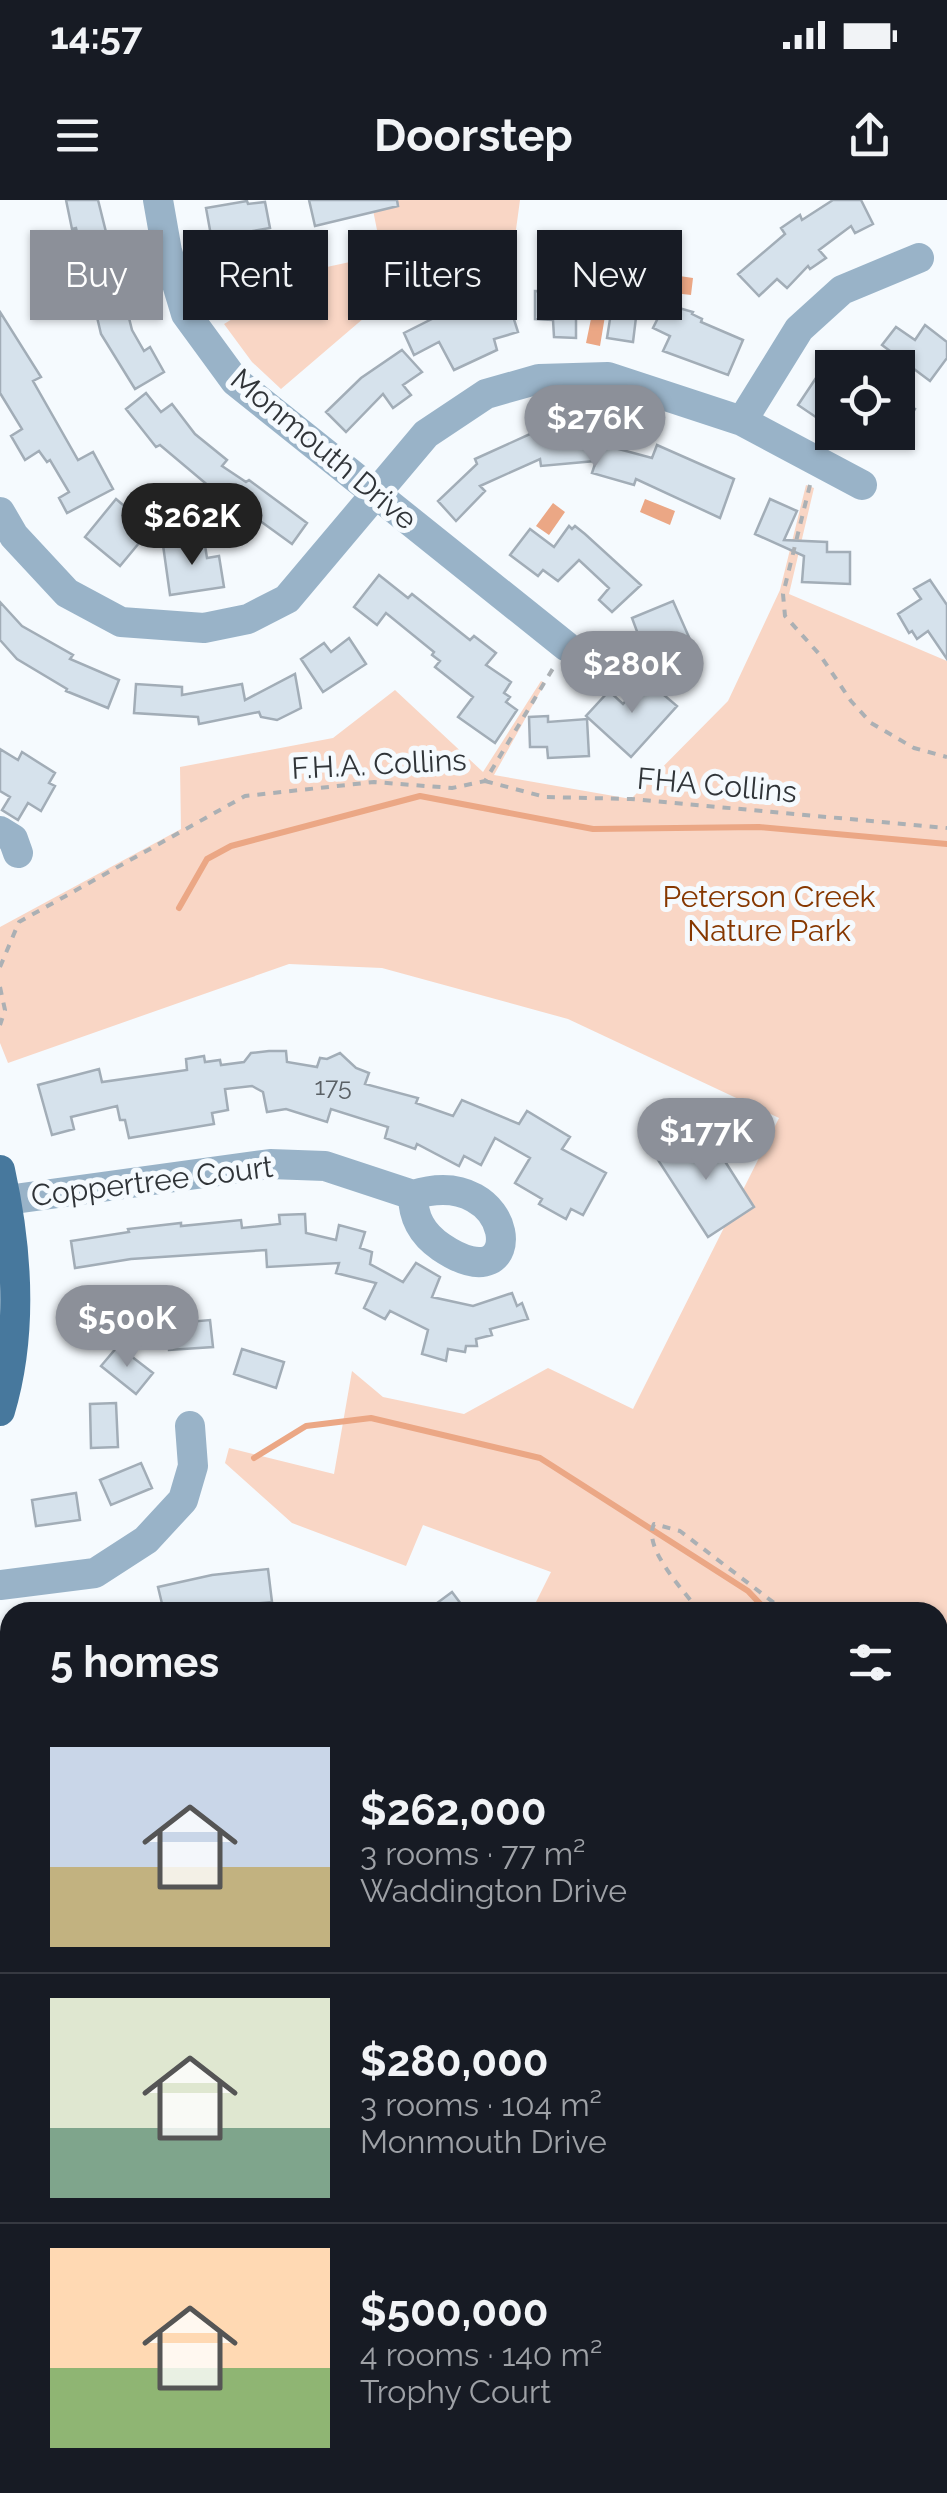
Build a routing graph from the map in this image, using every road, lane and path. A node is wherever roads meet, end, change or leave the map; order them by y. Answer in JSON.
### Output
{"nodes":[{"id":1,"x":158,"y":200,"type":"edge"},
{"id":2,"x":919,"y":258,"type":"dead end"},
{"id":3,"x":742,"y":421,"type":"junction"},
{"id":4,"x":818,"y":462,"type":"junction"},
{"id":5,"x":862,"y":485,"type":"dead end"},
{"id":6,"x":376,"y":496,"type":"junction"},
{"id":7,"x":0,"y":512,"type":"edge"},
{"id":8,"x":566,"y":646,"type":"joint"},
{"id":9,"x":947,"y":757,"type":"edge"},
{"id":10,"x":484,"y":781,"type":"junction"},
{"id":11,"x":947,"y":828,"type":"edge"},
{"id":12,"x":0,"y":967,"type":"edge"},
{"id":13,"x":0,"y":987,"type":"edge"},
{"id":14,"x":0,"y":1025,"type":"edge"},
{"id":15,"x":0,"y":1170,"type":"edge"},
{"id":16,"x":413,"y":1196,"type":"dead end"},
{"id":17,"x":7,"y":1200,"type":"junction"},
{"id":18,"x":0,"y":1411,"type":"edge"},
{"id":19,"x":190,"y":1426,"type":"dead end"},
{"id":20,"x":0,"y":1585,"type":"edge"},
{"id":21,"x":693,"y":1602,"type":"edge"},
{"id":22,"x":773,"y":1602,"type":"edge"}],
"edges":[{"from":1,"to":6,"type":"street","name":"Monmouth Drive"},
{"from":2,"to":3,"type":"street"},
{"from":3,"to":4,"type":"street"},
{"from":3,"to":6,"type":"street"},
{"from":4,"to":5,"type":"street"},
{"from":4,"to":9,"type":"path"},
{"from":6,"to":7,"type":"street"},
{"from":6,"to":8,"type":"street","name":"Monmouth Drive"},
{"from":8,"to":10,"type":"path","name":"F.H.A. Collins"},
{"from":10,"to":11,"type":"path","name":"FHA Collins"},
{"from":10,"to":12,"type":"path","name":"F.H.A. Collins"},
{"from":13,"to":14,"type":"path"},
{"from":15,"to":17,"type":"main road"},
{"from":16,"to":17,"type":"street","name":"Coppertree Court"},
{"from":17,"to":18,"type":"main road"},
{"from":19,"to":20,"type":"street"},
{"from":21,"to":22,"type":"path"}]}
